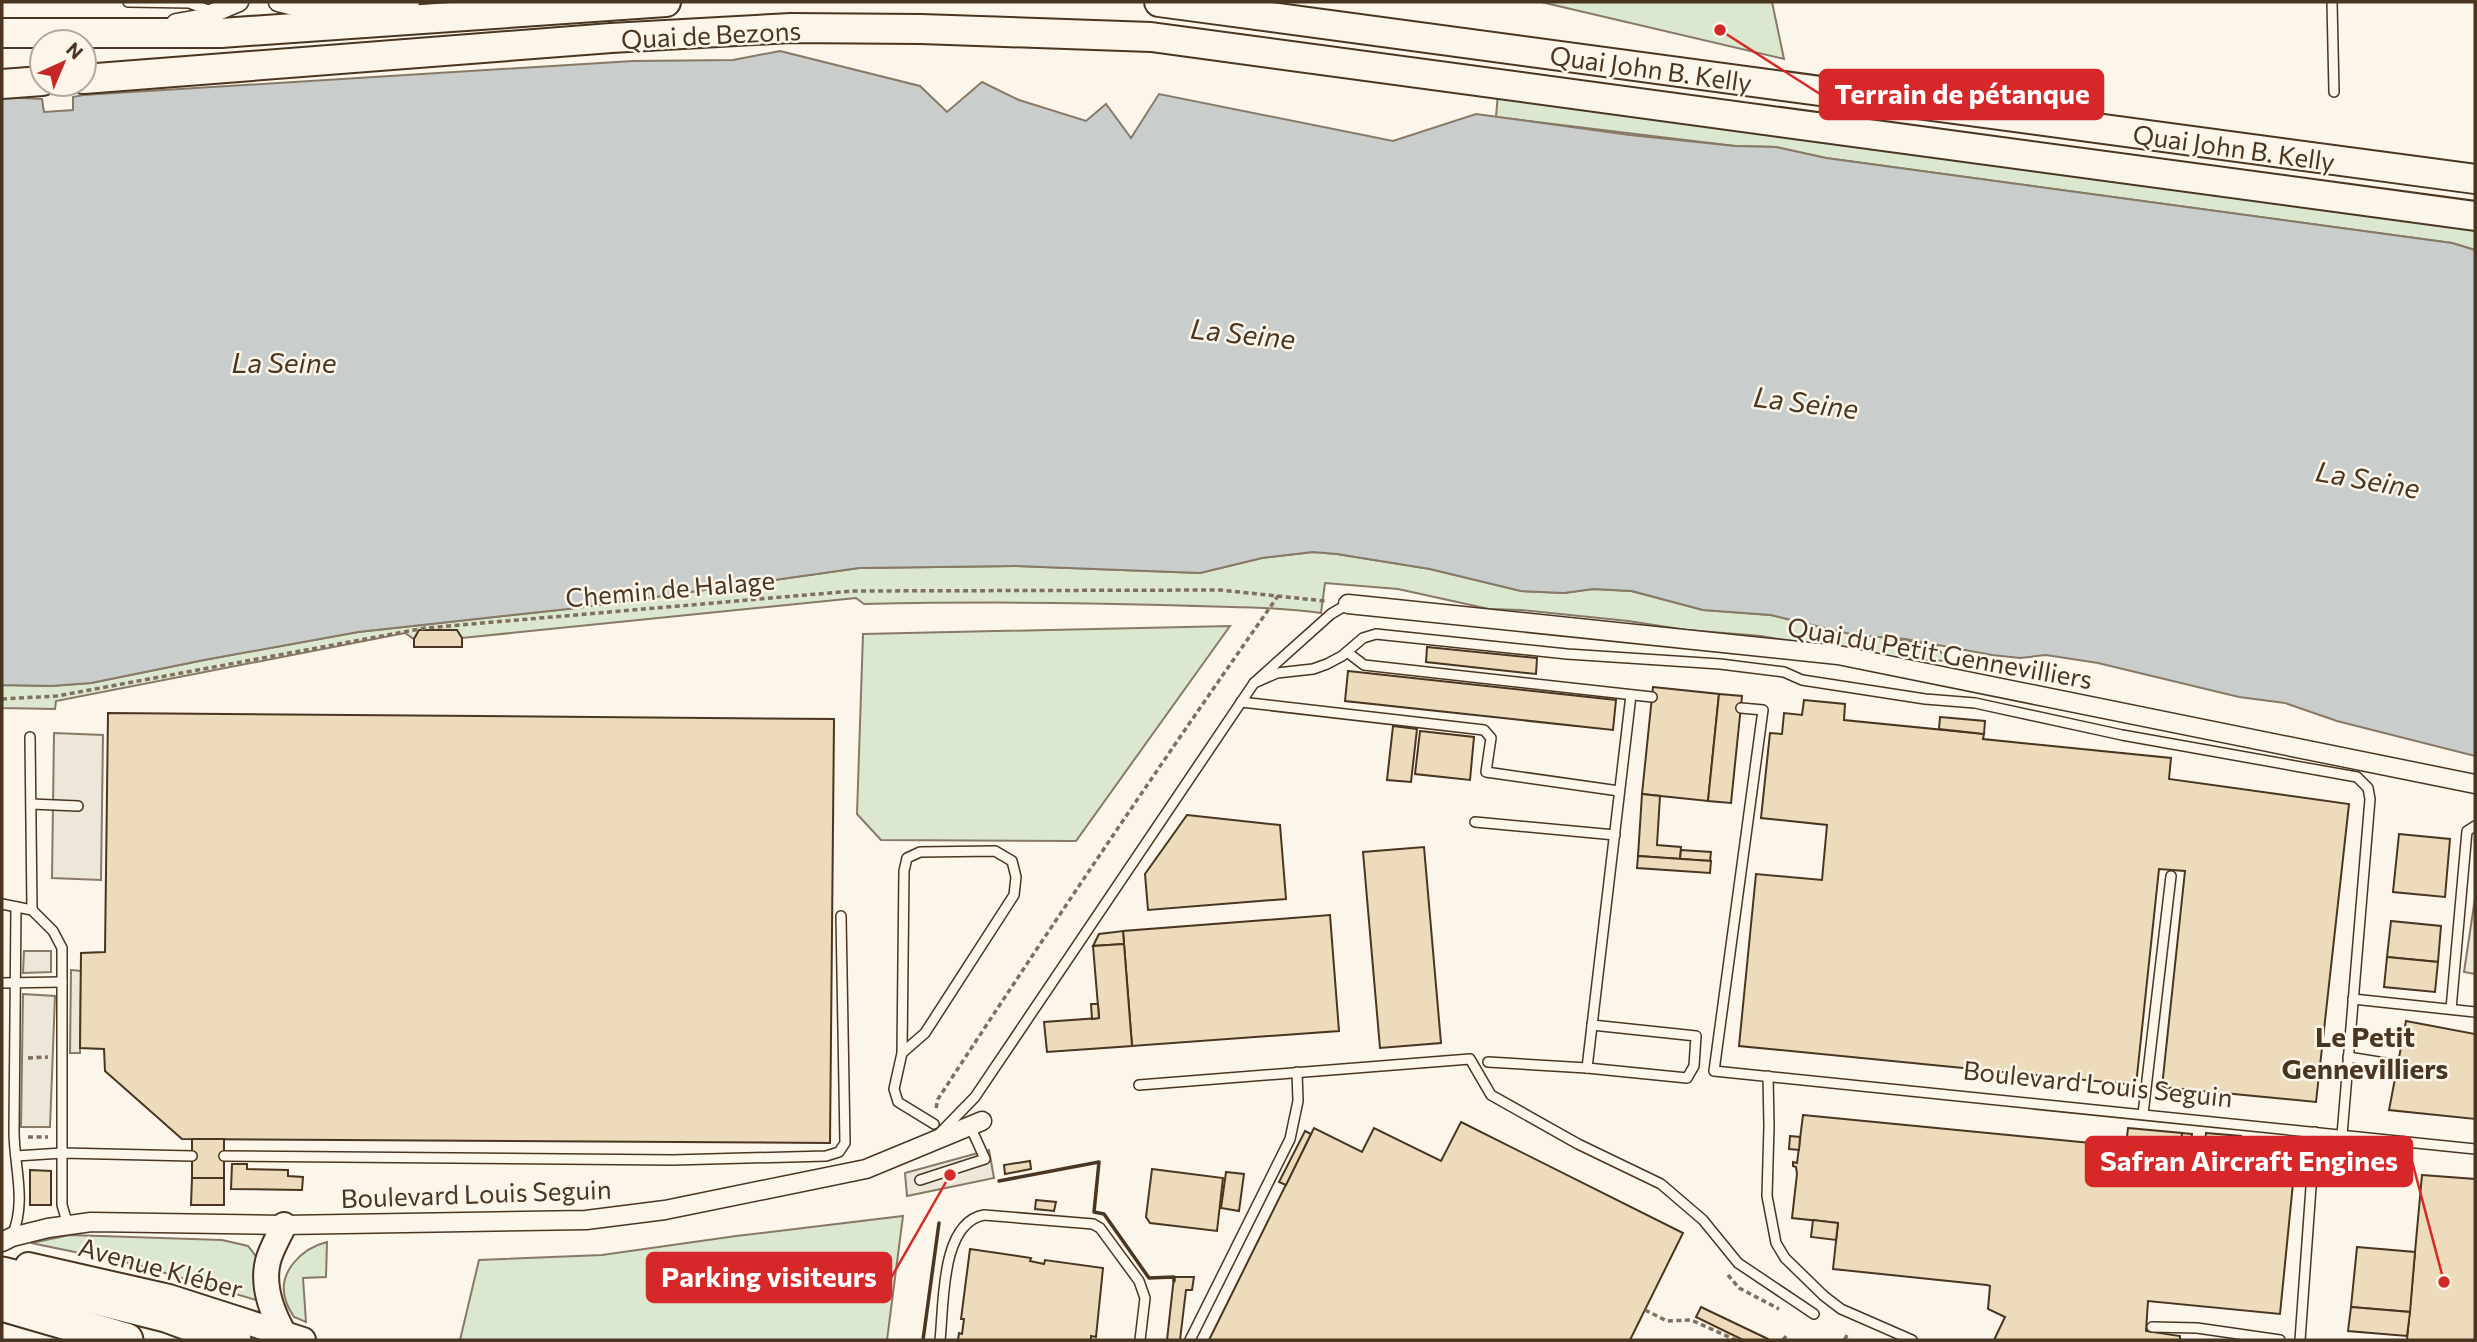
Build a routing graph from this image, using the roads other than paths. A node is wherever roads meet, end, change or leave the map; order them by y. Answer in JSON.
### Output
{"nodes":[{"id":1,"x":128,"y":2,"type":"edge"},
{"id":2,"x":239,"y":2,"type":"edge"},
{"id":3,"x":278,"y":2,"type":"edge"},
{"id":4,"x":410,"y":2,"type":"edge"},
{"id":5,"x":666,"y":2,"type":"edge"},
{"id":6,"x":1159,"y":2,"type":"edge"},
{"id":7,"x":2332,"y":2,"type":"edge"},
{"id":8,"x":1283,"y":10,"type":"edge"},
{"id":9,"x":216,"y":13,"type":"junction"},
{"id":10,"x":154,"y":32,"type":"junction"},
{"id":11,"x":2,"y":33,"type":"edge"},
{"id":12,"x":1126,"y":36,"type":"junction"},
{"id":13,"x":1193,"y":42,"type":"junction"},
{"id":14,"x":1338,"y":61,"type":"joint"},
{"id":15,"x":98,"y":78,"type":"edge"},
{"id":16,"x":28,"y":82,"type":"edge"},
{"id":17,"x":2,"y":84,"type":"edge"},
{"id":18,"x":2334,"y":92,"type":"dead end"},
{"id":19,"x":2475,"y":179,"type":"edge"},
{"id":20,"x":2475,"y":216,"type":"edge"},
{"id":21,"x":1348,"y":604,"type":"joint"},
{"id":22,"x":1347,"y":652,"type":"junction"},
{"id":23,"x":1254,"y":683,"type":"junction"},
{"id":24,"x":1631,"y":695,"type":"junction"},
{"id":25,"x":1652,"y":697,"type":"dead end"},
{"id":26,"x":1241,"y":702,"type":"junction"},
{"id":27,"x":1741,"y":708,"type":"dead end"},
{"id":28,"x":30,"y":737,"type":"dead end"},
{"id":29,"x":2475,"y":784,"type":"edge"},
{"id":30,"x":1619,"y":791,"type":"junction"},
{"id":31,"x":31,"y":804,"type":"junction"},
{"id":32,"x":78,"y":806,"type":"dead end"},
{"id":33,"x":1475,"y":822,"type":"dead end"},
{"id":34,"x":2475,"y":826,"type":"edge"},
{"id":35,"x":1615,"y":835,"type":"junction"},
{"id":36,"x":2171,"y":876,"type":"dead end"},
{"id":37,"x":2,"y":904,"type":"edge"},
{"id":38,"x":16,"y":907,"type":"junction"},
{"id":39,"x":32,"y":910,"type":"junction"},
{"id":40,"x":841,"y":916,"type":"dead end"},
{"id":41,"x":62,"y":982,"type":"junction"},
{"id":42,"x":2,"y":984,"type":"edge"},
{"id":43,"x":16,"y":984,"type":"junction"},
{"id":44,"x":2353,"y":999,"type":"junction"},
{"id":45,"x":2451,"y":1009,"type":"junction"},
{"id":46,"x":2475,"y":1012,"type":"edge"},
{"id":47,"x":1592,"y":1025,"type":"junction"},
{"id":48,"x":902,"y":1053,"type":"junction"},
{"id":49,"x":2348,"y":1058,"type":"junction"},
{"id":50,"x":1488,"y":1062,"type":"dead end"},
{"id":51,"x":2385,"y":1063,"type":"dead end"},
{"id":52,"x":1587,"y":1068,"type":"junction"},
{"id":53,"x":1297,"y":1072,"type":"junction"},
{"id":54,"x":1768,"y":1076,"type":"junction"},
{"id":55,"x":1139,"y":1085,"type":"dead end"},
{"id":56,"x":2143,"y":1114,"type":"junction"},
{"id":57,"x":934,"y":1124,"type":"road end"},
{"id":58,"x":976,"y":1124,"type":"joint"},
{"id":59,"x":2315,"y":1132,"type":"junction"},
{"id":60,"x":2342,"y":1135,"type":"junction"},
{"id":61,"x":931,"y":1143,"type":"junction"},
{"id":62,"x":2475,"y":1149,"type":"edge"},
{"id":63,"x":62,"y":1153,"type":"junction"},
{"id":64,"x":16,"y":1156,"type":"junction"},
{"id":65,"x":192,"y":1156,"type":"dead end"},
{"id":66,"x":224,"y":1156,"type":"dead end"},
{"id":67,"x":920,"y":1180,"type":"dead end"},
{"id":68,"x":284,"y":1224,"type":"junction"},
{"id":69,"x":68,"y":1225,"type":"junction"},
{"id":70,"x":7,"y":1239,"type":"edge"},
{"id":71,"x":2,"y":1260,"type":"edge"},
{"id":72,"x":2,"y":1274,"type":"edge"},
{"id":73,"x":2,"y":1304,"type":"edge"},
{"id":74,"x":1814,"y":1314,"type":"dead end"},
{"id":75,"x":2152,"y":1327,"type":"dead end"},
{"id":76,"x":31,"y":1329,"type":"edge"},
{"id":77,"x":293,"y":1336,"type":"edge"},
{"id":78,"x":126,"y":1340,"type":"edge"},
{"id":79,"x":234,"y":1340,"type":"edge"},
{"id":80,"x":940,"y":1340,"type":"edge"},
{"id":81,"x":1140,"y":1340,"type":"edge"},
{"id":82,"x":1190,"y":1340,"type":"edge"},
{"id":83,"x":1912,"y":1340,"type":"edge"},
{"id":84,"x":2280,"y":1340,"type":"edge"},
{"id":85,"x":2300,"y":1340,"type":"edge"}],
"edges":[{"from":1,"to":9,"type":"lane"},
{"from":2,"to":9,"type":"street"},
{"from":3,"to":4,"type":"street"},
{"from":5,"to":10,"type":"main road","name":"Quai de Bezons"},
{"from":6,"to":8,"type":"main road","name":"Quai John B. Kelly"},
{"from":6,"to":12,"type":"main road"},
{"from":6,"to":13,"type":"main road"},
{"from":7,"to":18,"type":"lane"},
{"from":8,"to":19,"type":"main road","name":"Quai John B. Kelly"},
{"from":9,"to":10,"type":"street"},
{"from":10,"to":11,"type":"main road","name":"Quai de Bezons"},
{"from":12,"to":13,"type":"main road","name":"Quai de Bezons"},
{"from":12,"to":15,"type":"main road","name":"Quai de Bezons"},
{"from":13,"to":14,"type":"main road","name":"Quai de Bezons"},
{"from":14,"to":20,"type":"main road","name":"Quai John B. Kelly"},
{"from":16,"to":17,"type":"main road"},
{"from":21,"to":23,"type":"lane"},
{"from":21,"to":29,"type":"street","name":"Quai du Petit Gennevilliers"},
{"from":22,"to":23,"type":"lane"},
{"from":22,"to":24,"type":"lane"},
{"from":22,"to":44,"type":"lane"},
{"from":23,"to":26,"type":"lane"},
{"from":24,"to":25,"type":"lane"},
{"from":24,"to":30,"type":"lane"},
{"from":26,"to":30,"type":"lane"},
{"from":26,"to":61,"type":"lane"},
{"from":27,"to":54,"type":"lane","name":"Boulevard Louis Seguin"},
{"from":28,"to":31,"type":"lane"},
{"from":30,"to":35,"type":"lane"},
{"from":31,"to":32,"type":"lane"},
{"from":31,"to":39,"type":"lane"},
{"from":33,"to":35,"type":"lane"},
{"from":34,"to":45,"type":"lane"},
{"from":35,"to":47,"type":"lane"},
{"from":36,"to":56,"type":"lane"},
{"from":37,"to":38,"type":"lane"},
{"from":38,"to":39,"type":"lane"},
{"from":38,"to":43,"type":"lane"},
{"from":39,"to":41,"type":"lane"},
{"from":40,"to":66,"type":"lane"},
{"from":41,"to":43,"type":"lane"},
{"from":41,"to":63,"type":"lane"},
{"from":42,"to":43,"type":"lane"},
{"from":43,"to":64,"type":"lane"},
{"from":44,"to":45,"type":"lane"},
{"from":44,"to":49,"type":"lane"},
{"from":45,"to":46,"type":"lane"},
{"from":47,"to":52,"type":"lane"},
{"from":47,"to":52,"type":"lane"},
{"from":48,"to":48,"type":"lane"},
{"from":48,"to":57,"type":"lane"},
{"from":49,"to":51,"type":"lane"},
{"from":49,"to":60,"type":"lane"},
{"from":50,"to":52,"type":"lane"},
{"from":53,"to":55,"type":"lane"},
{"from":53,"to":74,"type":"lane"},
{"from":53,"to":82,"type":"lane"},
{"from":54,"to":56,"type":"lane","name":"Boulevard Louis Seguin"},
{"from":54,"to":83,"type":"lane"},
{"from":56,"to":59,"type":"lane","name":"Boulevard Louis Seguin"},
{"from":58,"to":61,"type":"street","name":"Boulevard Louis Seguin"},
{"from":58,"to":67,"type":"lane"},
{"from":59,"to":60,"type":"lane","name":"Boulevard Louis Seguin"},
{"from":59,"to":85,"type":"lane"},
{"from":60,"to":62,"type":"lane","name":"Boulevard Louis Seguin"},
{"from":61,"to":68,"type":"street","name":"Boulevard Louis Seguin"},
{"from":63,"to":64,"type":"lane"},
{"from":63,"to":65,"type":"lane"},
{"from":63,"to":69,"type":"lane"},
{"from":64,"to":70,"type":"lane"},
{"from":68,"to":69,"type":"street","name":"Boulevard Louis Seguin"},
{"from":68,"to":77,"type":"street"},
{"from":69,"to":70,"type":"street","name":"Boulevard Louis Seguin"},
{"from":71,"to":77,"type":"street","name":"Avenue Kléber"},
{"from":72,"to":79,"type":"highway"},
{"from":73,"to":76,"type":"highway"},
{"from":75,"to":84,"type":"lane"},
{"from":76,"to":78,"type":"highway"},
{"from":80,"to":81,"type":"lane"}]}
